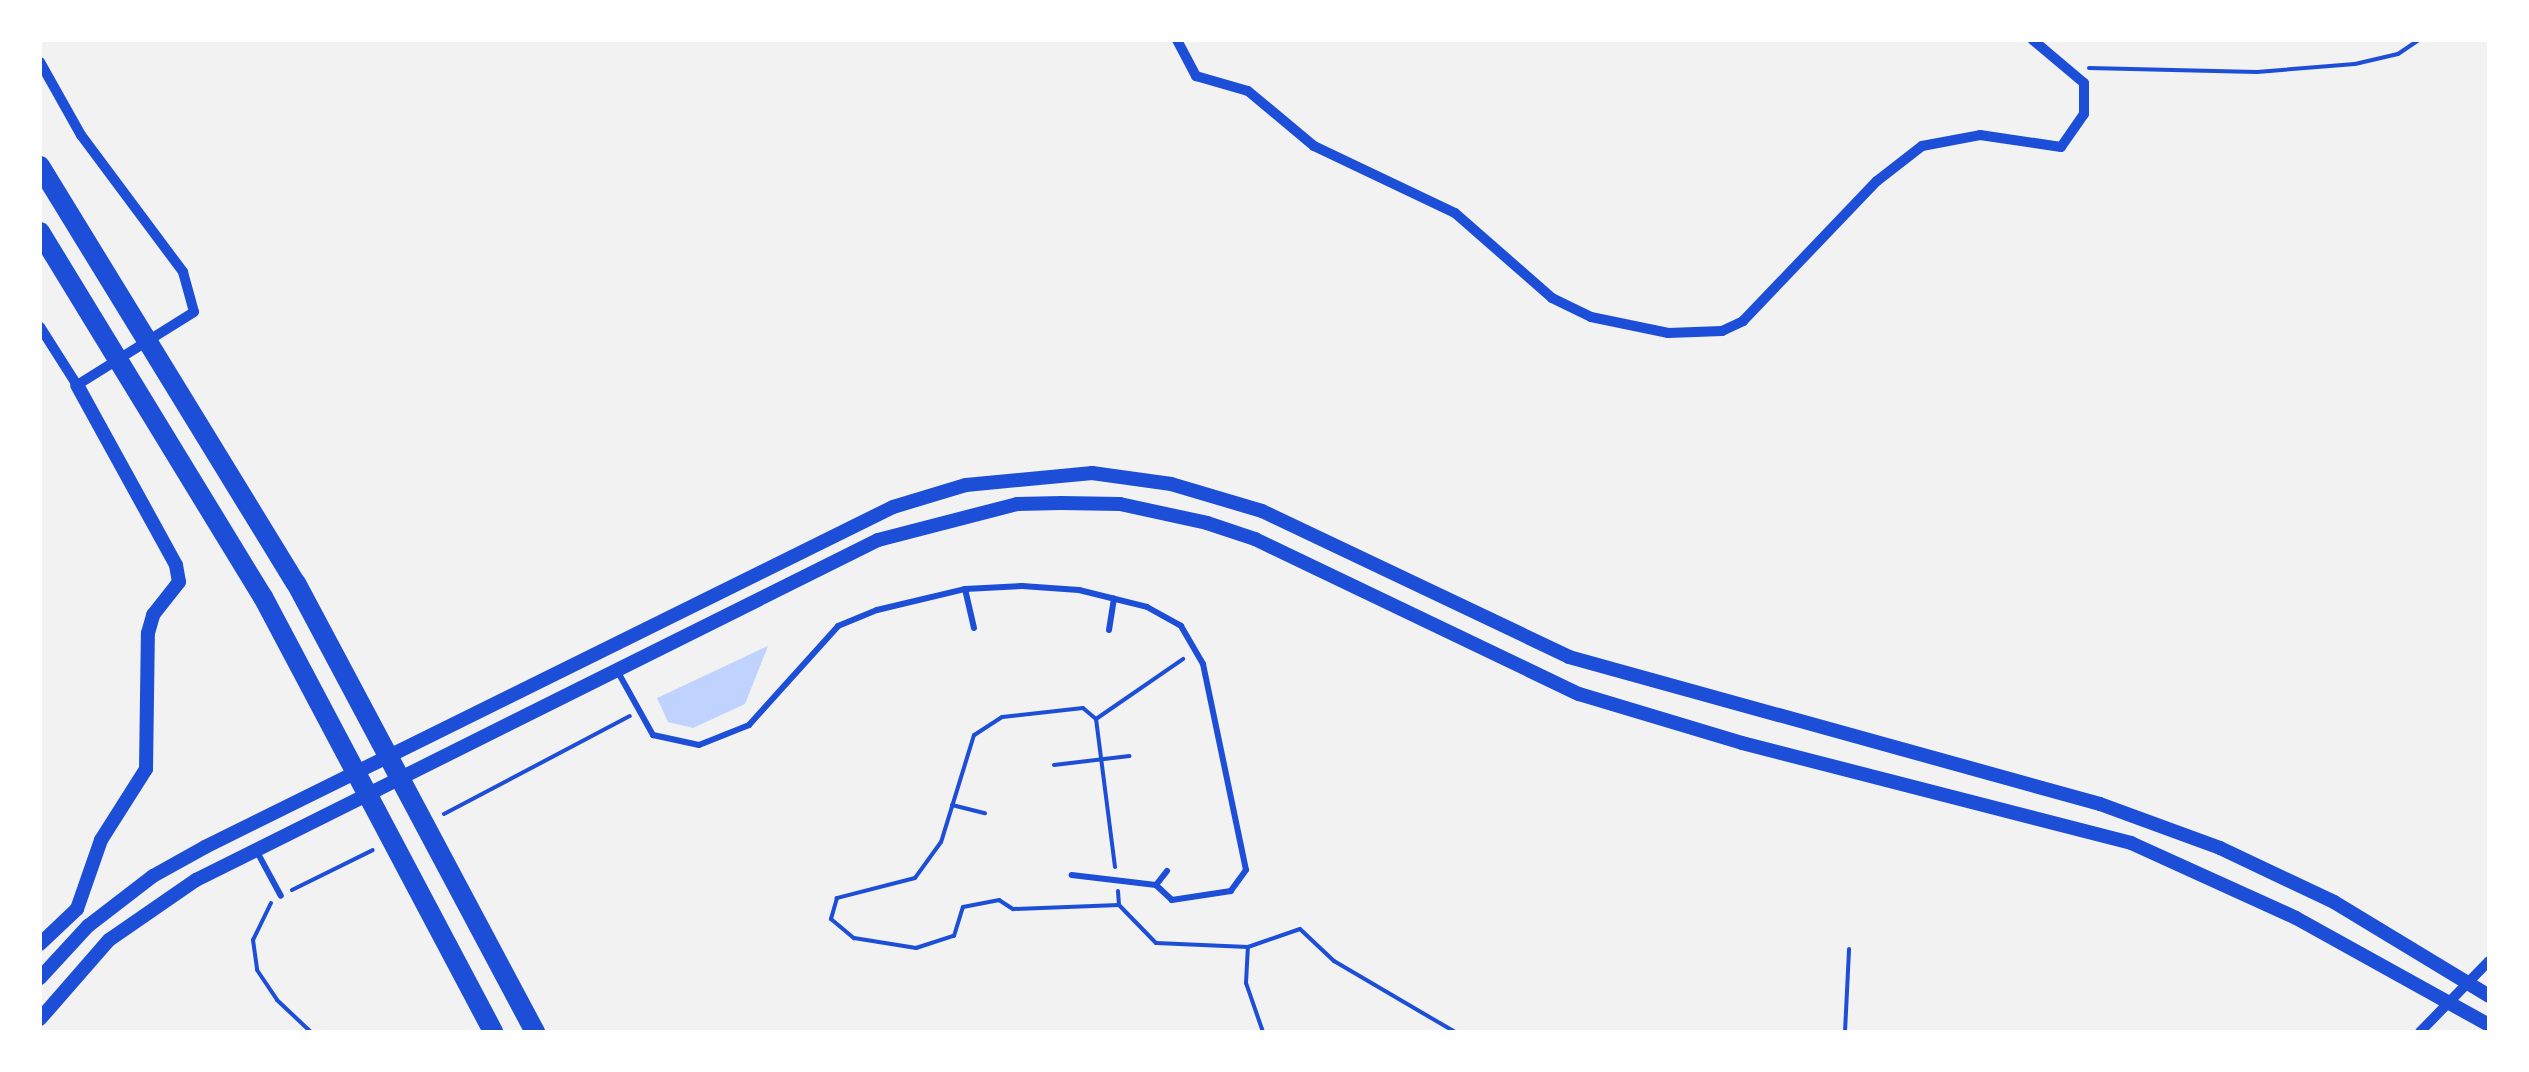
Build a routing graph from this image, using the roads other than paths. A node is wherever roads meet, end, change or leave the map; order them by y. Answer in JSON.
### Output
{"nodes":[{"id":1,"x":1177,"y":40,"type":"edge"},
{"id":2,"x":2033,"y":40,"type":"edge"},
{"id":3,"x":40,"y":62,"type":"edge"},
{"id":4,"x":40,"y":166,"type":"edge"},
{"id":5,"x":40,"y":232,"type":"edge"},
{"id":6,"x":40,"y":327,"type":"edge"},
{"id":7,"x":76,"y":385,"type":"junction"},
{"id":8,"x":965,"y":589,"type":"junction"},
{"id":9,"x":1114,"y":598,"type":"junction"},
{"id":10,"x":974,"y":628,"type":"dead end"},
{"id":11,"x":1110,"y":630,"type":"dead end"},
{"id":12,"x":605,"y":647,"type":"junction"},
{"id":13,"x":619,"y":674,"type":"junction"},
{"id":14,"x":256,"y":850,"type":"junction"},
{"id":15,"x":1167,"y":871,"type":"dead end"},
{"id":16,"x":1072,"y":875,"type":"dead end"},
{"id":17,"x":1156,"y":885,"type":"junction"},
{"id":18,"x":281,"y":896,"type":"road end"},
{"id":19,"x":40,"y":944,"type":"edge"},
{"id":20,"x":2489,"y":962,"type":"edge"},
{"id":21,"x":40,"y":978,"type":"edge"},
{"id":22,"x":2489,"y":996,"type":"edge"},
{"id":23,"x":40,"y":1019,"type":"edge"},
{"id":24,"x":2485,"y":1022,"type":"edge"},
{"id":25,"x":493,"y":1032,"type":"edge"},
{"id":26,"x":535,"y":1032,"type":"edge"},
{"id":27,"x":2420,"y":1032,"type":"edge"}],
"edges":[{"from":1,"to":2,"type":"street"},
{"from":3,"to":7,"type":"street"},
{"from":4,"to":26,"type":"highway"},
{"from":5,"to":25,"type":"highway"},
{"from":6,"to":7,"type":"street"},
{"from":7,"to":19,"type":"street"},
{"from":8,"to":9,"type":"lane"},
{"from":8,"to":10,"type":"lane"},
{"from":8,"to":13,"type":"lane"},
{"from":9,"to":11,"type":"lane"},
{"from":9,"to":17,"type":"lane"},
{"from":12,"to":13,"type":"street"},
{"from":12,"to":21,"type":"street"},
{"from":12,"to":22,"type":"street"},
{"from":13,"to":14,"type":"street"},
{"from":13,"to":24,"type":"street"},
{"from":14,"to":18,"type":"lane"},
{"from":14,"to":23,"type":"street"},
{"from":15,"to":17,"type":"lane"},
{"from":16,"to":17,"type":"lane"},
{"from":20,"to":27,"type":"street"}]}
